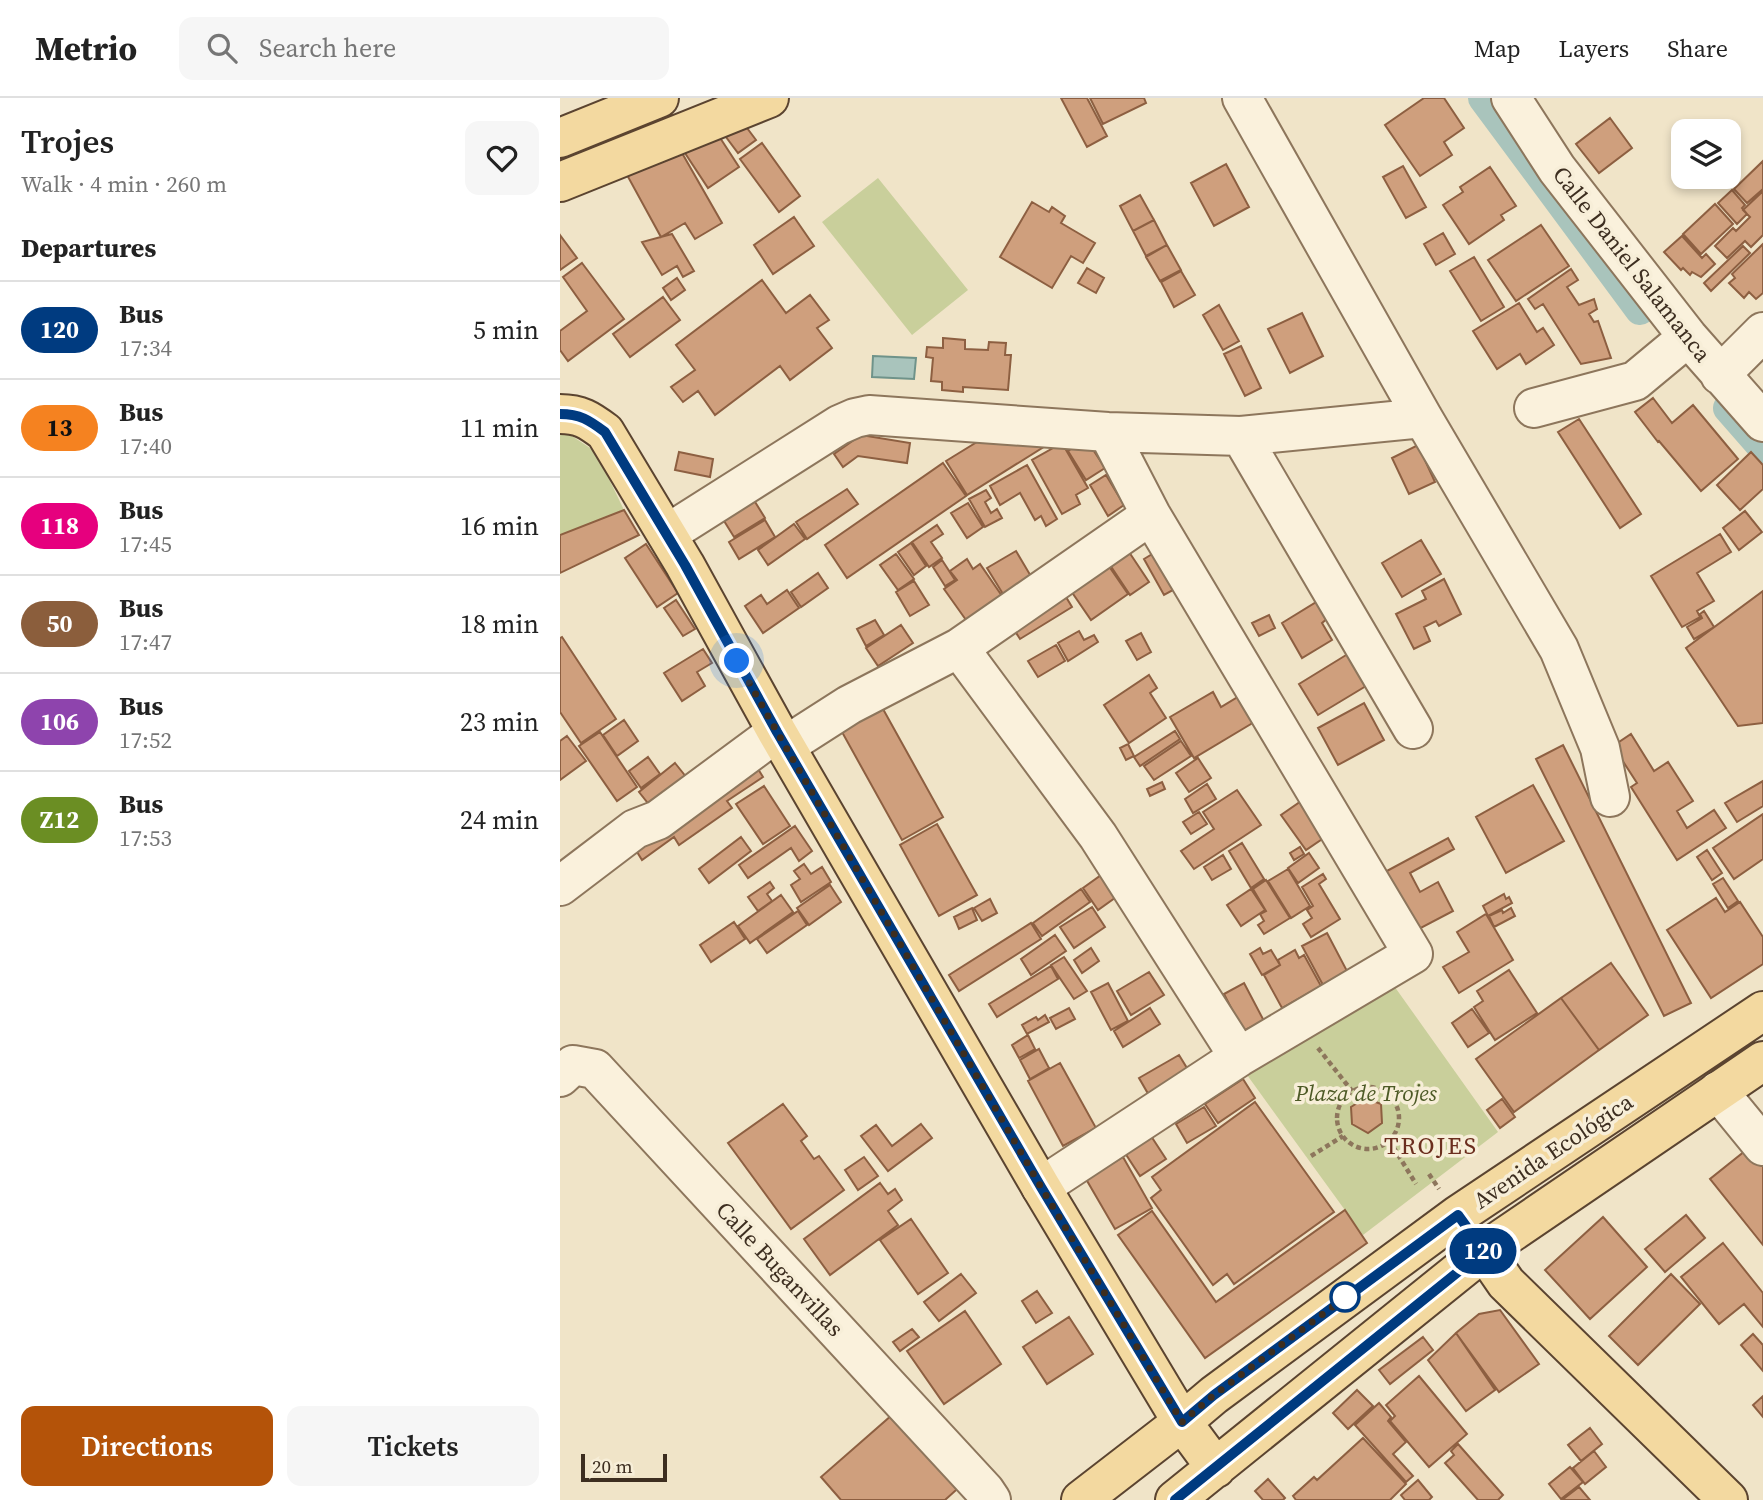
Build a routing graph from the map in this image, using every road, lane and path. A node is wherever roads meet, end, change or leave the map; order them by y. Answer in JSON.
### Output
{"nodes":[{"id":1,"x":769,"y":98,"type":"edge"},
{"id":2,"x":1242,"y":98,"type":"edge"},
{"id":3,"x":1511,"y":98,"type":"edge"},
{"id":4,"x":647,"y":100,"type":"edge"},
{"id":5,"x":560,"y":138,"type":"edge"},
{"id":6,"x":560,"y":183,"type":"edge"},
{"id":7,"x":1763,"y":332,"type":"edge"},
{"id":8,"x":1688,"y":337,"type":"junction"},
{"id":9,"x":1720,"y":375,"type":"junction"},
{"id":10,"x":1534,"y":408,"type":"dead end"},
{"id":11,"x":560,"y":414,"type":"edge"},
{"id":12,"x":1423,"y":418,"type":"junction"},
{"id":13,"x":1763,"y":422,"type":"edge"},
{"id":14,"x":1108,"y":432,"type":"junction"},
{"id":15,"x":1241,"y":436,"type":"junction"},
{"id":16,"x":1152,"y":515,"type":"junction"},
{"id":17,"x":667,"y":534,"type":"junction"},
{"id":18,"x":959,"y":648,"type":"junction"},
{"id":19,"x":1413,"y":729,"type":"dead end"},
{"id":20,"x":781,"y":739,"type":"junction"},
{"id":21,"x":1610,"y":797,"type":"dead end"},
{"id":22,"x":560,"y":886,"type":"edge"},
{"id":23,"x":1763,"y":1012,"type":"edge"},
{"id":24,"x":1318,"y":1048,"type":"dead end"},
{"id":25,"x":1239,"y":1057,"type":"junction"},
{"id":26,"x":1763,"y":1061,"type":"edge"},
{"id":27,"x":560,"y":1077,"type":"edge"},
{"id":28,"x":1352,"y":1091,"type":"junction"},
{"id":29,"x":1718,"y":1091,"type":"junction"},
{"id":30,"x":1343,"y":1136,"type":"junction"},
{"id":31,"x":1389,"y":1140,"type":"junction"},
{"id":32,"x":1763,"y":1146,"type":"edge"},
{"id":33,"x":1311,"y":1156,"type":"dead end"},
{"id":34,"x":1416,"y":1184,"type":"dead end"},
{"id":35,"x":1041,"y":1187,"type":"junction"},
{"id":36,"x":1458,"y":1215,"type":"junction"},
{"id":37,"x":1484,"y":1251,"type":"junction"},
{"id":38,"x":1182,"y":1422,"type":"junction"},
{"id":39,"x":1216,"y":1468,"type":"junction"},
{"id":40,"x":991,"y":1500,"type":"edge"},
{"id":41,"x":1081,"y":1500,"type":"edge"},
{"id":42,"x":1175,"y":1500,"type":"edge"},
{"id":43,"x":1728,"y":1500,"type":"edge"}],
"edges":[{"from":1,"to":6,"type":"main road"},
{"from":2,"to":12,"type":"street"},
{"from":3,"to":8,"type":"street","name":"Calle Daniel Salamanca"},
{"from":4,"to":5,"type":"main road"},
{"from":7,"to":9,"type":"street"},
{"from":8,"to":9,"type":"street","name":"Calle Daniel Salamanca"},
{"from":8,"to":10,"type":"street"},
{"from":9,"to":13,"type":"street","name":"Calle Daniel Salamanca"},
{"from":11,"to":17,"type":"main road"},
{"from":12,"to":15,"type":"street"},
{"from":12,"to":21,"type":"street"},
{"from":14,"to":15,"type":"street"},
{"from":14,"to":16,"type":"street"},
{"from":14,"to":17,"type":"street"},
{"from":15,"to":19,"type":"street"},
{"from":16,"to":18,"type":"street"},
{"from":16,"to":25,"type":"street"},
{"from":17,"to":20,"type":"main road"},
{"from":18,"to":20,"type":"street"},
{"from":18,"to":25,"type":"street"},
{"from":20,"to":22,"type":"street"},
{"from":20,"to":35,"type":"main road"},
{"from":23,"to":36,"type":"main road","name":"Avenida Ecológica"},
{"from":24,"to":28,"type":"path"},
{"from":25,"to":35,"type":"street"},
{"from":26,"to":29,"type":"main road","name":"Avenida Ecológica"},
{"from":27,"to":40,"type":"street","name":"Calle Buganvillas"},
{"from":28,"to":30,"type":"path"},
{"from":28,"to":31,"type":"path"},
{"from":29,"to":32,"type":"street"},
{"from":29,"to":37,"type":"main road","name":"Avenida Ecológica"},
{"from":30,"to":31,"type":"path"},
{"from":30,"to":33,"type":"path"},
{"from":31,"to":34,"type":"path"},
{"from":35,"to":38,"type":"main road"},
{"from":36,"to":37,"type":"street"},
{"from":36,"to":38,"type":"main road","name":"Avenida Ecológica"},
{"from":37,"to":39,"type":"main road","name":"Avenida Ecológica"},
{"from":37,"to":43,"type":"main road"},
{"from":38,"to":39,"type":"main road"},
{"from":38,"to":41,"type":"main road","name":"Avenida Ecológica"},
{"from":39,"to":42,"type":"main road","name":"Avenida Ecológica"}]}
